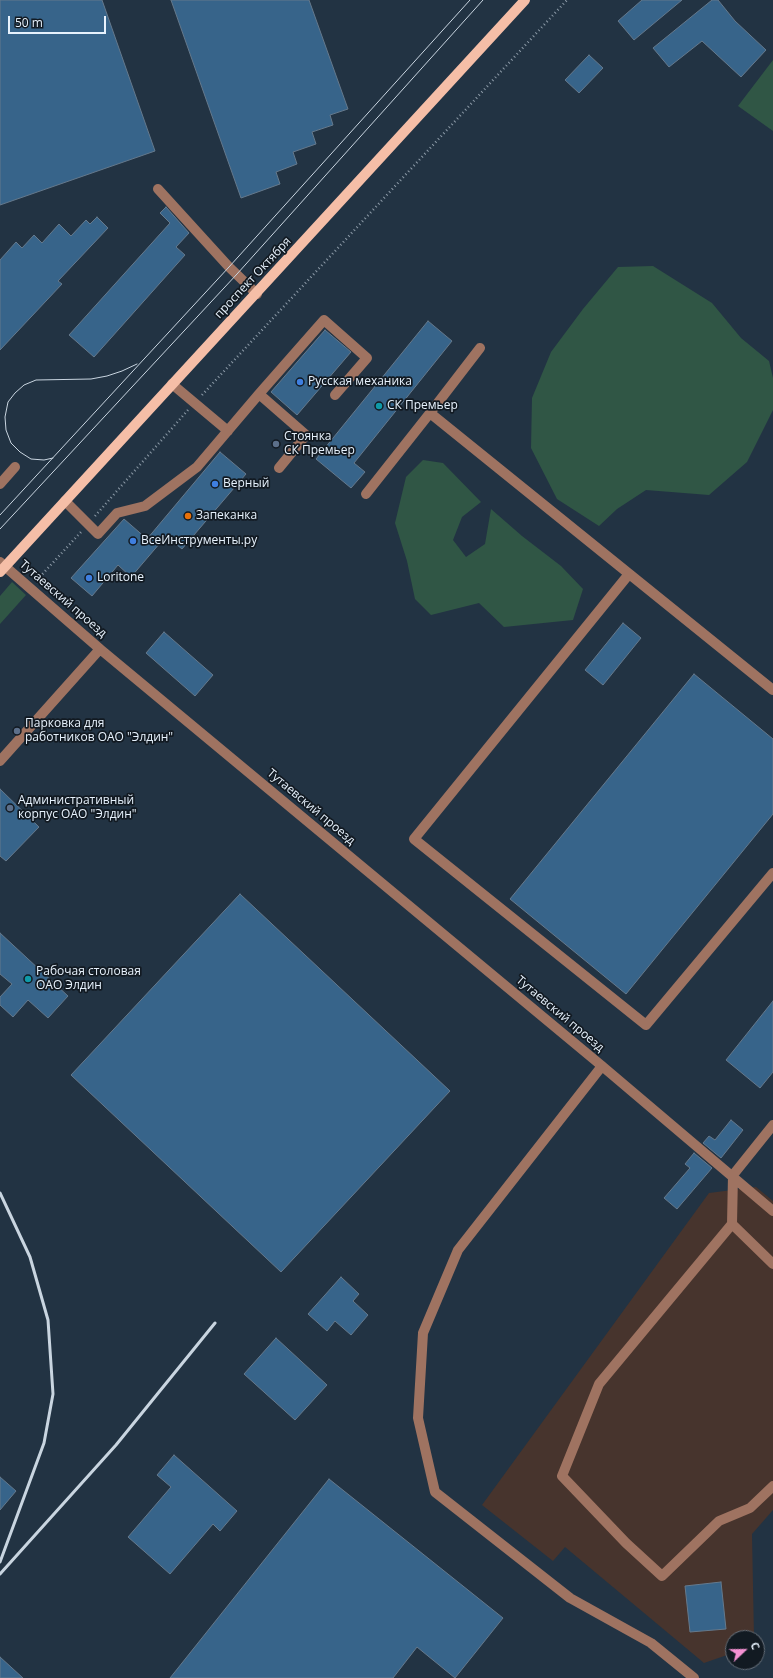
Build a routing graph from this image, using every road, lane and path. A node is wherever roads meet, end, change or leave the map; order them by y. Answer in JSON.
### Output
{"nodes":[{"id":1,"x":525,"y":0,"type":"edge"},
{"id":2,"x":567,"y":0,"type":"edge"},
{"id":3,"x":158,"y":189,"type":"dead end"},
{"id":4,"x":257,"y":294,"type":"junction"},
{"id":5,"x":480,"y":348,"type":"dead end"},
{"id":6,"x":172,"y":384,"type":"junction"},
{"id":7,"x":258,"y":394,"type":"junction"},
{"id":8,"x":335,"y":395,"type":"dead end"},
{"id":9,"x":194,"y":402,"type":"junction"},
{"id":10,"x":430,"y":413,"type":"junction"},
{"id":11,"x":228,"y":431,"type":"junction"},
{"id":12,"x":15,"y":467,"type":"dead end"},
{"id":13,"x":279,"y":468,"type":"dead end"},
{"id":14,"x":0,"y":484,"type":"edge"},
{"id":15,"x":366,"y":494,"type":"dead end"},
{"id":16,"x":65,"y":501,"type":"junction"},
{"id":17,"x":88,"y":524,"type":"junction"},
{"id":18,"x":2,"y":567,"type":"edge"},
{"id":19,"x":629,"y":574,"type":"junction"},
{"id":20,"x":30,"y":588,"type":"junction"},
{"id":21,"x":100,"y":649,"type":"junction"},
{"id":22,"x":773,"y":690,"type":"edge"},
{"id":23,"x":0,"y":761,"type":"edge"},
{"id":24,"x":773,"y":873,"type":"edge"},
{"id":25,"x":602,"y":1066,"type":"junction"},
{"id":26,"x":773,"y":1125,"type":"edge"},
{"id":27,"x":732,"y":1175,"type":"junction"},
{"id":28,"x":773,"y":1210,"type":"edge"},
{"id":29,"x":732,"y":1224,"type":"junction"},
{"id":30,"x":773,"y":1264,"type":"edge"},
{"id":31,"x":773,"y":1486,"type":"edge"},
{"id":32,"x":694,"y":1678,"type":"edge"}],
"edges":[{"from":1,"to":4,"type":"main road","name":"проспект Октября"},
{"from":2,"to":9,"type":"path"},
{"from":3,"to":4,"type":"street"},
{"from":4,"to":6,"type":"main road","name":"проспект Октября"},
{"from":5,"to":10,"type":"street"},
{"from":6,"to":9,"type":"street"},
{"from":6,"to":16,"type":"main road","name":"проспект Октября"},
{"from":7,"to":8,"type":"street"},
{"from":7,"to":11,"type":"street"},
{"from":7,"to":13,"type":"street"},
{"from":9,"to":11,"type":"street"},
{"from":9,"to":17,"type":"path"},
{"from":10,"to":15,"type":"street"},
{"from":10,"to":19,"type":"street"},
{"from":11,"to":17,"type":"street"},
{"from":12,"to":14,"type":"street"},
{"from":16,"to":17,"type":"street"},
{"from":16,"to":18,"type":"main road","name":"проспект Октября"},
{"from":17,"to":20,"type":"path"},
{"from":18,"to":20,"type":"street","name":"Тутаевский проезд"},
{"from":19,"to":22,"type":"street"},
{"from":19,"to":24,"type":"street"},
{"from":20,"to":21,"type":"street","name":"Тутаевский проезд"},
{"from":21,"to":23,"type":"street"},
{"from":21,"to":25,"type":"street","name":"Тутаевский проезд"},
{"from":25,"to":27,"type":"street","name":"Тутаевский проезд"},
{"from":25,"to":32,"type":"street"},
{"from":26,"to":27,"type":"street"},
{"from":27,"to":28,"type":"street","name":"Тутаевский проезд"},
{"from":27,"to":29,"type":"street"},
{"from":29,"to":30,"type":"street"},
{"from":29,"to":31,"type":"street"}]}
